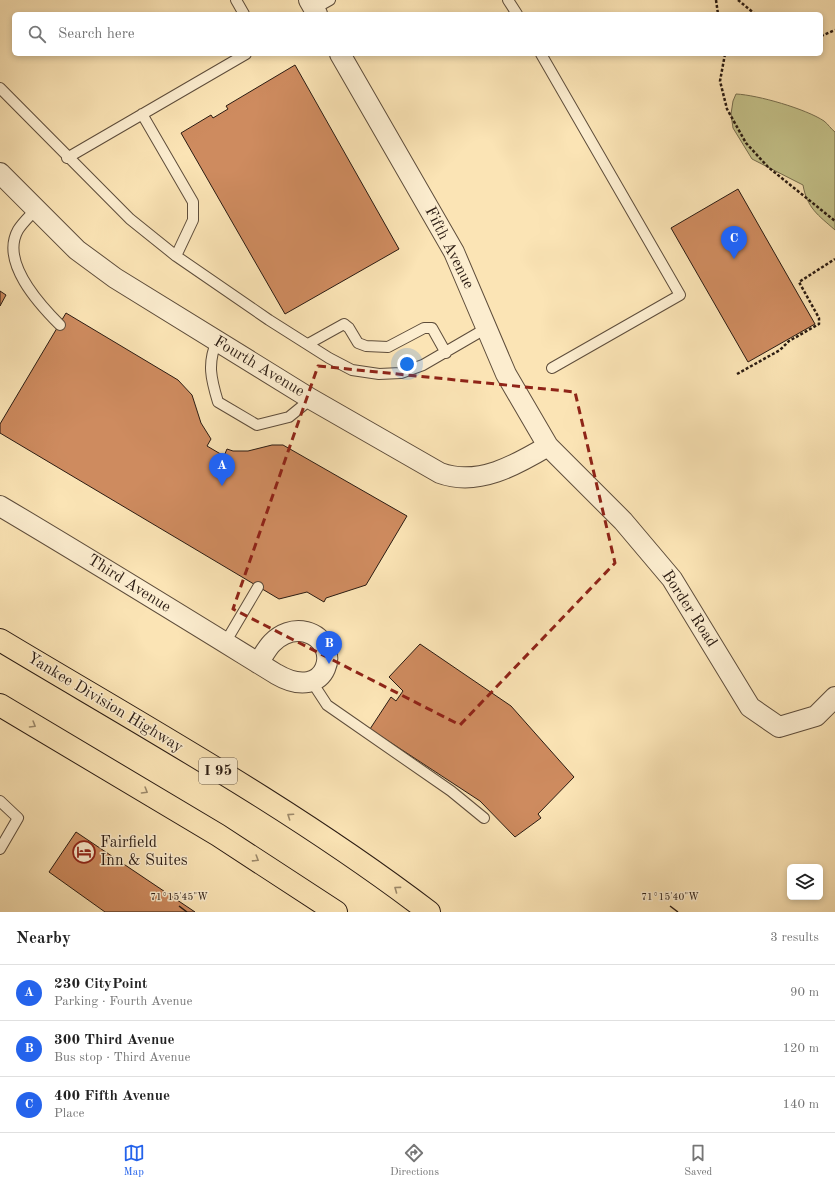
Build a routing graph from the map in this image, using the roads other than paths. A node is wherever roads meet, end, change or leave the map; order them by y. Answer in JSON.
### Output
{"nodes":[{"id":1,"x":236,"y":0,"type":"edge"},
{"id":2,"x":508,"y":0,"type":"edge"},
{"id":3,"x":243,"y":12,"type":"edge"},
{"id":4,"x":515,"y":12,"type":"edge"},
{"id":5,"x":243,"y":56,"type":"edge"},
{"id":6,"x":341,"y":56,"type":"edge"},
{"id":7,"x":542,"y":56,"type":"edge"},
{"id":8,"x":0,"y":88,"type":"edge"},
{"id":9,"x":142,"y":114,"type":"junction"},
{"id":10,"x":67,"y":158,"type":"junction"},
{"id":11,"x":0,"y":173,"type":"edge"},
{"id":12,"x":36,"y":209,"type":"junction"},
{"id":13,"x":176,"y":256,"type":"junction"},
{"id":14,"x":60,"y":324,"type":"dead end"},
{"id":15,"x":485,"y":329,"type":"junction"},
{"id":16,"x":217,"y":341,"type":"junction"},
{"id":17,"x":308,"y":344,"type":"junction"},
{"id":18,"x":446,"y":353,"type":"junction"},
{"id":19,"x":552,"y":368,"type":"dead end"},
{"id":20,"x":312,"y":399,"type":"junction"},
{"id":21,"x":548,"y":446,"type":"junction"},
{"id":22,"x":0,"y":506,"type":"edge"},
{"id":23,"x":258,"y":587,"type":"dead end"},
{"id":24,"x":0,"y":640,"type":"edge"},
{"id":25,"x":225,"y":643,"type":"junction"},
{"id":26,"x":258,"y":663,"type":"junction"},
{"id":27,"x":312,"y":682,"type":"junction"},
{"id":28,"x":835,"y":697,"type":"edge"},
{"id":29,"x":0,"y":705,"type":"edge"},
{"id":30,"x":0,"y":801,"type":"edge"},
{"id":31,"x":484,"y":818,"type":"dead end"},
{"id":32,"x":0,"y":849,"type":"edge"},
{"id":33,"x":336,"y":912,"type":"edge"},
{"id":34,"x":428,"y":912,"type":"edge"}],
"edges":[{"from":1,"to":3,"type":"lane"},
{"from":2,"to":4,"type":"lane"},
{"from":5,"to":9,"type":"lane"},
{"from":6,"to":15,"type":"street","name":"Fifth Avenue"},
{"from":7,"to":19,"type":"lane"},
{"from":8,"to":10,"type":"lane"},
{"from":9,"to":10,"type":"lane"},
{"from":9,"to":13,"type":"lane"},
{"from":10,"to":13,"type":"lane"},
{"from":11,"to":12,"type":"street","name":"Fourth Avenue"},
{"from":12,"to":14,"type":"lane"},
{"from":12,"to":16,"type":"street","name":"Fourth Avenue"},
{"from":13,"to":17,"type":"lane"},
{"from":15,"to":18,"type":"lane"},
{"from":15,"to":21,"type":"street","name":"Fifth Avenue"},
{"from":16,"to":20,"type":"street","name":"Fourth Avenue"},
{"from":16,"to":20,"type":"lane"},
{"from":17,"to":18,"type":"lane"},
{"from":17,"to":18,"type":"lane"},
{"from":20,"to":21,"type":"street","name":"Fourth Avenue"},
{"from":21,"to":28,"type":"street","name":"Border Road"},
{"from":22,"to":25,"type":"street","name":"Third Avenue"},
{"from":23,"to":25,"type":"lane"},
{"from":34,"to":24,"type":"highway","name":"Yankee Division Highway","number":"I 95","one_way":true},
{"from":25,"to":26,"type":"street","name":"Third Avenue"},
{"from":26,"to":27,"type":"street","name":"Third Avenue"},
{"from":26,"to":27,"type":"street"},
{"from":27,"to":31,"type":"lane"},
{"from":29,"to":33,"type":"highway","one_way":true},
{"from":30,"to":32,"type":"lane"}]}
